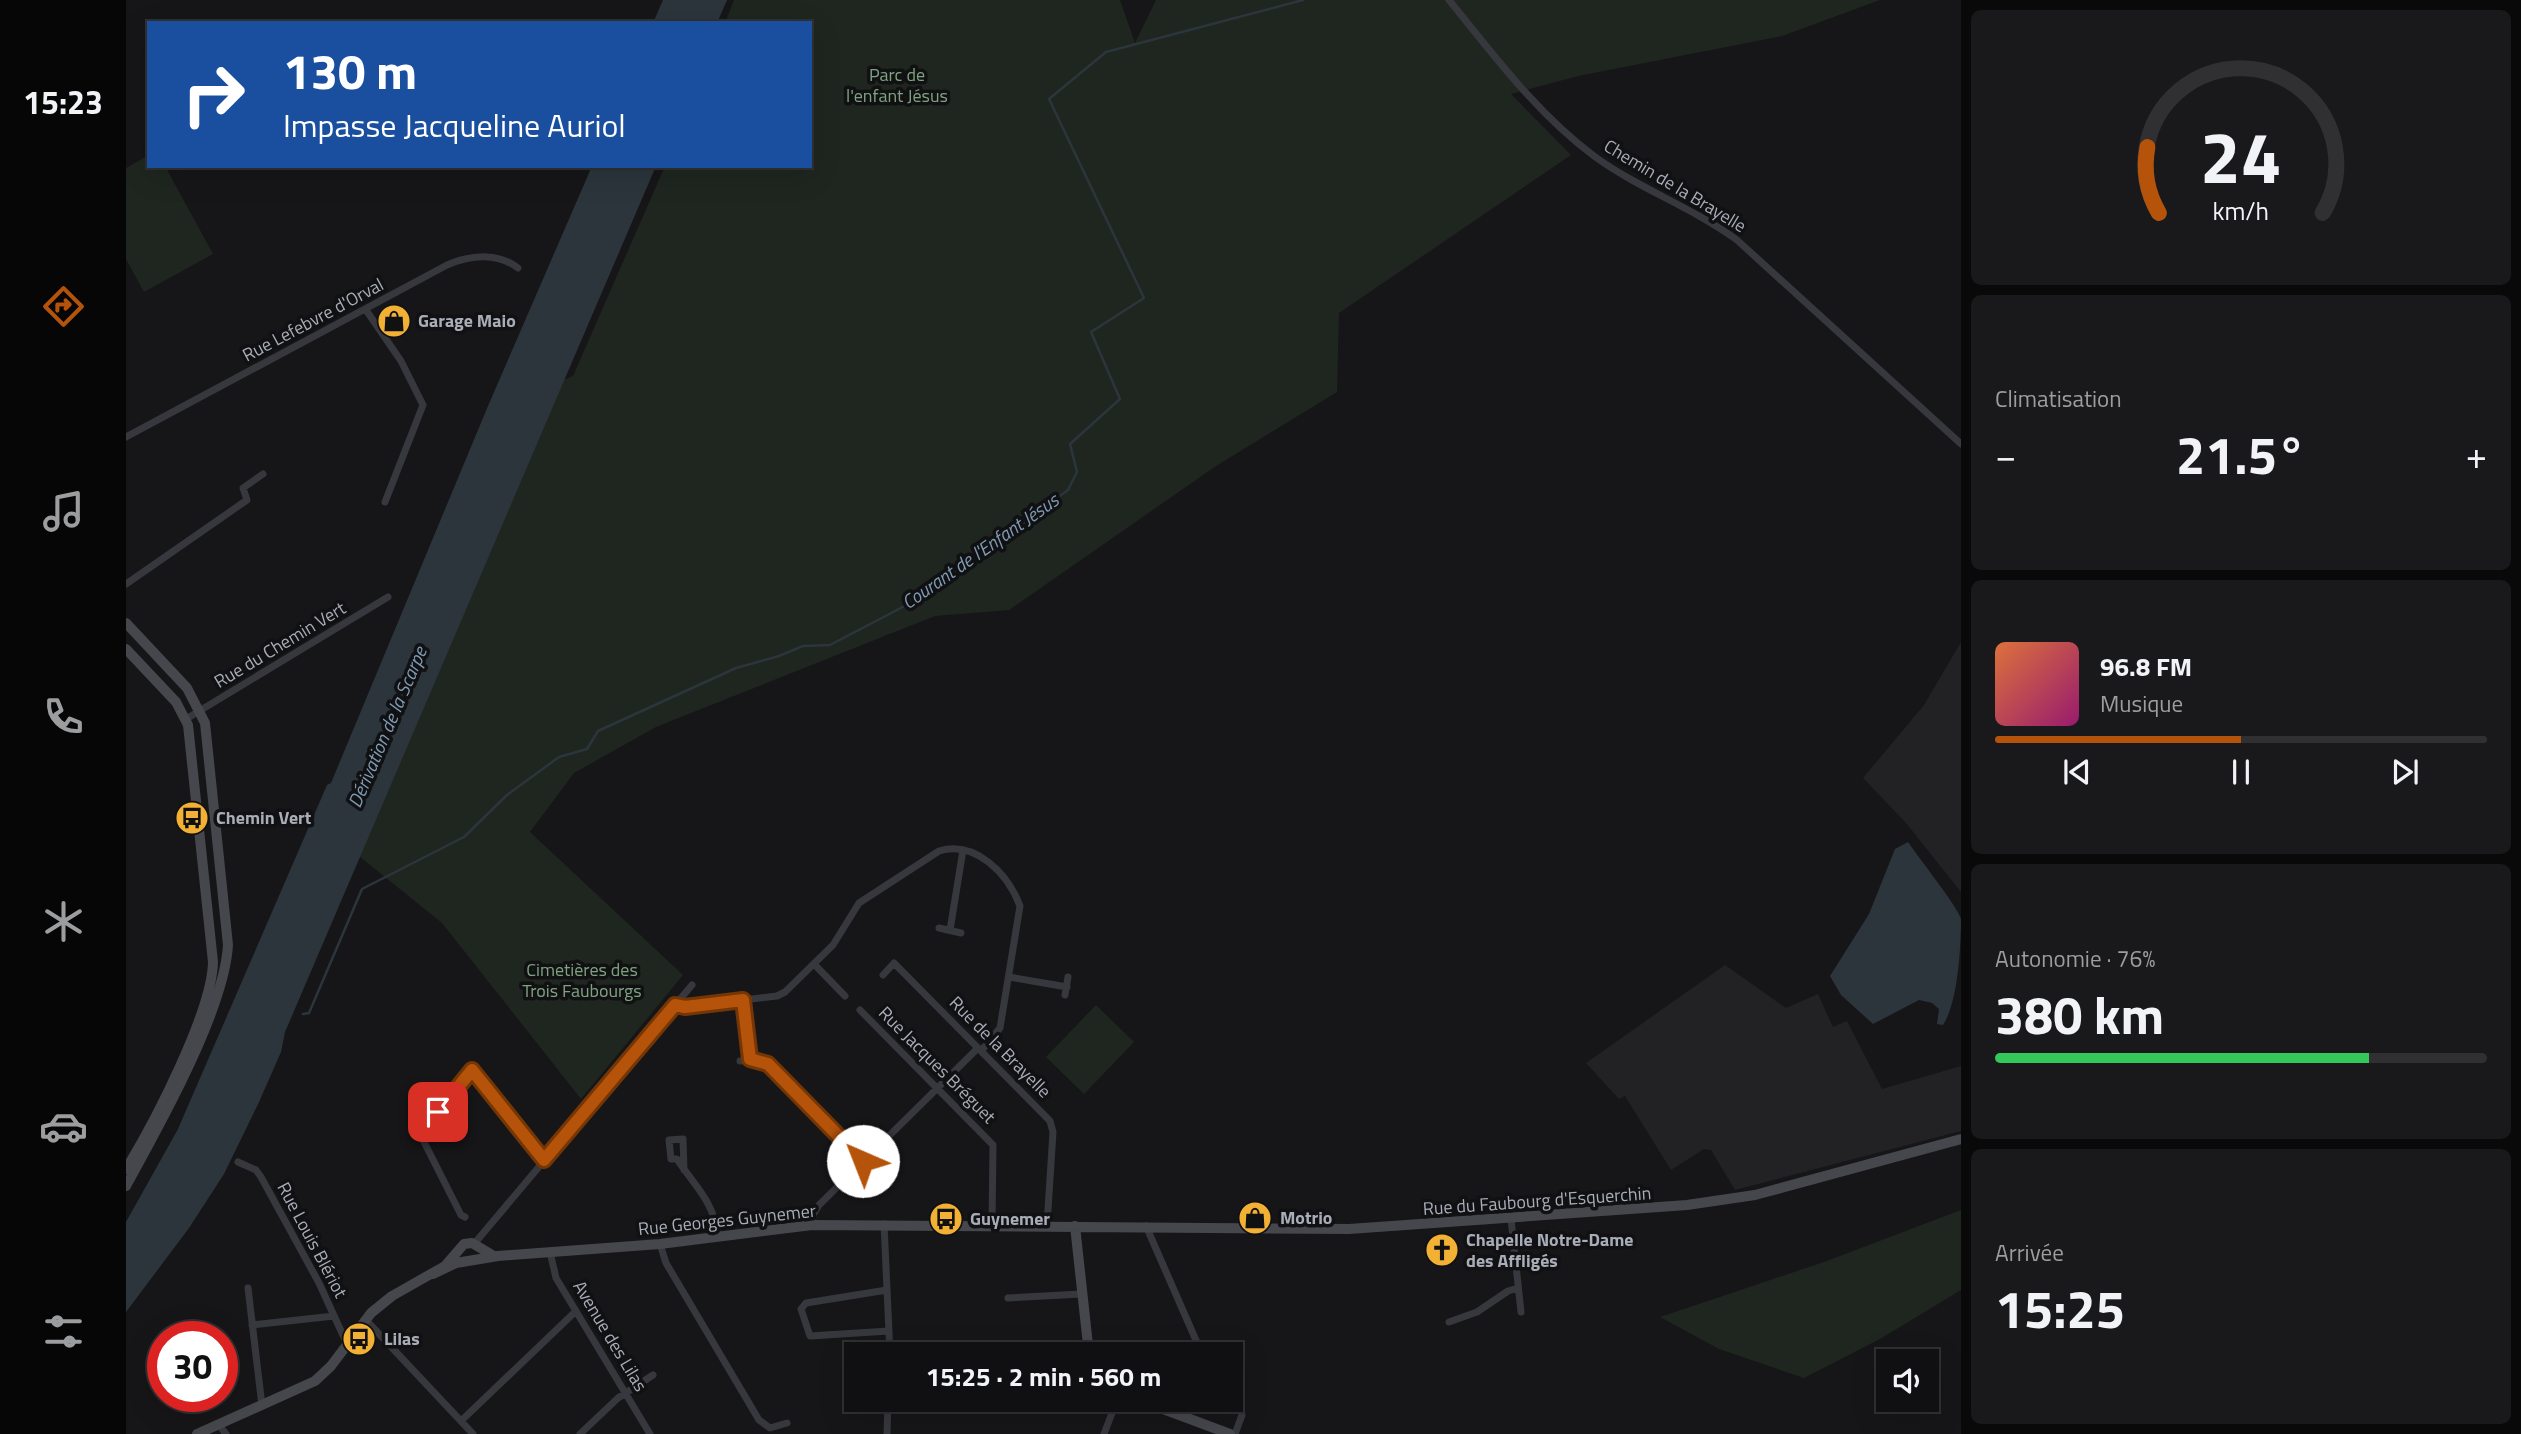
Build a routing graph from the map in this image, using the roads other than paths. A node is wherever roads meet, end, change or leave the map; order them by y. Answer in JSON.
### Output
{"nodes":[{"id":1,"x":1449,"y":0,"type":"edge"},
{"id":2,"x":518,"y":268,"type":"dead end"},
{"id":3,"x":366,"y":310,"type":"junction"},
{"id":4,"x":126,"y":437,"type":"edge"},
{"id":5,"x":1961,"y":444,"type":"edge"},
{"id":6,"x":263,"y":474,"type":"dead end"},
{"id":7,"x":385,"y":502,"type":"dead end"},
{"id":8,"x":126,"y":584,"type":"edge"},
{"id":9,"x":388,"y":597,"type":"dead end"},
{"id":10,"x":126,"y":624,"type":"edge"},
{"id":11,"x":126,"y":649,"type":"edge"},
{"id":12,"x":201,"y":710,"type":"junction"},
{"id":13,"x":186,"y":719,"type":"junction"},
{"id":14,"x":963,"y":850,"type":"junction"},
{"id":15,"x":939,"y":928,"type":"dead end"},
{"id":16,"x":950,"y":930,"type":"junction"},
{"id":17,"x":961,"y":933,"type":"dead end"},
{"id":18,"x":814,"y":964,"type":"junction"},
{"id":19,"x":883,"y":975,"type":"dead end"},
{"id":20,"x":1009,"y":977,"type":"junction"},
{"id":21,"x":1068,"y":977,"type":"dead end"},
{"id":22,"x":692,"y":985,"type":"dead end"},
{"id":23,"x":1067,"y":986,"type":"junction"},
{"id":24,"x":1065,"y":995,"type":"dead end"},
{"id":25,"x":845,"y":996,"type":"dead end"},
{"id":26,"x":743,"y":1000,"type":"junction"},
{"id":27,"x":675,"y":1005,"type":"junction"},
{"id":28,"x":860,"y":1010,"type":"dead end"},
{"id":29,"x":979,"y":1049,"type":"junction"},
{"id":30,"x":750,"y":1059,"type":"junction"},
{"id":31,"x":740,"y":1061,"type":"dead end"},
{"id":32,"x":937,"y":1087,"type":"junction"},
{"id":33,"x":1961,"y":1139,"type":"edge"},
{"id":34,"x":1961,"y":1145,"type":"edge"},
{"id":35,"x":544,"y":1160,"type":"junction"},
{"id":36,"x":139,"y":1161,"type":"junction"},
{"id":37,"x":863,"y":1161,"type":"junction"},
{"id":38,"x":238,"y":1162,"type":"dead end"},
{"id":39,"x":126,"y":1168,"type":"edge"},
{"id":40,"x":1861,"y":1169,"type":"junction"},
{"id":41,"x":684,"y":1170,"type":"dead end"},
{"id":42,"x":126,"y":1179,"type":"edge"},
{"id":43,"x":126,"y":1186,"type":"edge"},
{"id":44,"x":465,"y":1217,"type":"dead end"},
{"id":45,"x":1511,"y":1219,"type":"junction"},
{"id":46,"x":884,"y":1224,"type":"junction"},
{"id":47,"x":992,"y":1224,"type":"junction"},
{"id":48,"x":813,"y":1225,"type":"junction"},
{"id":49,"x":1047,"y":1225,"type":"junction"},
{"id":50,"x":1075,"y":1226,"type":"junction"},
{"id":51,"x":1146,"y":1226,"type":"junction"},
{"id":52,"x":1213,"y":1227,"type":"joint"},
{"id":53,"x":719,"y":1237,"type":"junction"},
{"id":54,"x":660,"y":1244,"type":"junction"},
{"id":55,"x":476,"y":1246,"type":"junction"},
{"id":56,"x":460,"y":1249,"type":"junction"},
{"id":57,"x":550,"y":1252,"type":"junction"},
{"id":58,"x":498,"y":1256,"type":"junction"},
{"id":59,"x":470,"y":1262,"type":"junction"},
{"id":60,"x":433,"y":1274,"type":"junction"},
{"id":61,"x":248,"y":1288,"type":"dead end"},
{"id":62,"x":1518,"y":1288,"type":"junction"},
{"id":63,"x":887,"y":1290,"type":"junction"},
{"id":64,"x":1082,"y":1294,"type":"junction"},
{"id":65,"x":1007,"y":1298,"type":"dead end"},
{"id":66,"x":576,"y":1311,"type":"junction"},
{"id":67,"x":1521,"y":1312,"type":"dead end"},
{"id":68,"x":334,"y":1316,"type":"junction"},
{"id":69,"x":365,"y":1319,"type":"junction"},
{"id":70,"x":1449,"y":1322,"type":"dead end"},
{"id":71,"x":252,"y":1325,"type":"junction"},
{"id":72,"x":889,"y":1331,"type":"junction"},
{"id":73,"x":889,"y":1342,"type":"edge"},
{"id":74,"x":1088,"y":1342,"type":"edge"},
{"id":75,"x":1197,"y":1342,"type":"edge"},
{"id":76,"x":347,"y":1344,"type":"junction"},
{"id":77,"x":653,"y":1375,"type":"dead end"},
{"id":78,"x":625,"y":1392,"type":"junction"},
{"id":79,"x":262,"y":1406,"type":"junction"},
{"id":80,"x":888,"y":1412,"type":"edge"},
{"id":81,"x":1112,"y":1412,"type":"edge"},
{"id":82,"x":1172,"y":1412,"type":"edge"},
{"id":83,"x":1241,"y":1412,"type":"edge"},
{"id":84,"x":461,"y":1421,"type":"junction"},
{"id":85,"x":787,"y":1423,"type":"dead end"},
{"id":86,"x":218,"y":1424,"type":"junction"},
{"id":87,"x":197,"y":1434,"type":"edge"},
{"id":88,"x":226,"y":1434,"type":"edge"},
{"id":89,"x":473,"y":1434,"type":"edge"},
{"id":90,"x":580,"y":1434,"type":"edge"},
{"id":91,"x":650,"y":1434,"type":"edge"},
{"id":92,"x":887,"y":1434,"type":"edge"},
{"id":93,"x":1104,"y":1434,"type":"edge"},
{"id":94,"x":1232,"y":1434,"type":"edge"}],
"edges":[{"from":1,"to":5,"type":"street","name":"Chemin de la Brayelle"},
{"from":2,"to":3,"type":"street","name":"Rue Lefebvre d'Orval"},
{"from":3,"to":4,"type":"street","name":"Rue Lefebvre d'Orval"},
{"from":3,"to":7,"type":"street"},
{"from":6,"to":8,"type":"street"},
{"from":9,"to":12,"type":"street","name":"Rue du Chemin Vert"},
{"from":10,"to":12,"type":"main road"},
{"from":11,"to":13,"type":"main road"},
{"from":12,"to":13,"type":"street","name":"Rue du Chemin Vert"},
{"from":12,"to":36,"type":"main road"},
{"from":13,"to":39,"type":"main road"},
{"from":14,"to":16,"type":"street"},
{"from":14,"to":18,"type":"street"},
{"from":14,"to":20,"type":"street"},
{"from":15,"to":16,"type":"street"},
{"from":16,"to":17,"type":"street"},
{"from":18,"to":25,"type":"street"},
{"from":18,"to":26,"type":"street"},
{"from":19,"to":29,"type":"street","name":"Rue de la Brayelle"},
{"from":20,"to":23,"type":"street"},
{"from":20,"to":29,"type":"street"},
{"from":21,"to":23,"type":"street"},
{"from":22,"to":27,"type":"street"},
{"from":23,"to":24,"type":"street"},
{"from":26,"to":27,"type":"street"},
{"from":26,"to":30,"type":"street"},
{"from":27,"to":35,"type":"street"},
{"from":28,"to":32,"type":"street","name":"Rue Jacques Bréguet"},
{"from":29,"to":32,"type":"street"},
{"from":29,"to":49,"type":"street","name":"Rue de la Brayelle"},
{"from":30,"to":31,"type":"street"},
{"from":30,"to":37,"type":"street"},
{"from":32,"to":37,"type":"street"},
{"from":32,"to":47,"type":"street","name":"Rue Jacques Bréguet"},
{"from":33,"to":40,"type":"main road","name":"Rue du Faubourg d'Esquerchin"},
{"from":34,"to":40,"type":"main road","name":"Rue du Faubourg d'Esquerchin"},
{"from":35,"to":44,"type":"street"},
{"from":35,"to":55,"type":"street"},
{"from":36,"to":42,"type":"main road"},
{"from":36,"to":43,"type":"main road"},
{"from":37,"to":48,"type":"street"},
{"from":38,"to":68,"type":"street","name":"Rue Louis Blériot"},
{"from":40,"to":45,"type":"main road","name":"Rue du Faubourg d'Esquerchin"},
{"from":41,"to":53,"type":"street"},
{"from":45,"to":52,"type":"main road","name":"Rue du Faubourg d'Esquerchin"},
{"from":45,"to":62,"type":"street"},
{"from":46,"to":47,"type":"main road","name":"Rue Georges Guynemer"},
{"from":46,"to":48,"type":"main road","name":"Rue Georges Guynemer"},
{"from":46,"to":63,"type":"street"},
{"from":47,"to":49,"type":"main road","name":"Rue Georges Guynemer"},
{"from":48,"to":53,"type":"main road","name":"Rue Georges Guynemer"},
{"from":49,"to":50,"type":"main road","name":"Rue Georges Guynemer"},
{"from":50,"to":51,"type":"main road","name":"Rue Georges Guynemer"},
{"from":50,"to":64,"type":"main road"},
{"from":51,"to":52,"type":"main road","name":"Rue Georges Guynemer"},
{"from":51,"to":75,"type":"street"},
{"from":53,"to":54,"type":"main road","name":"Rue Georges Guynemer"},
{"from":54,"to":57,"type":"main road","name":"Rue Georges Guynemer"},
{"from":54,"to":85,"type":"street"},
{"from":55,"to":56,"type":"main road"},
{"from":55,"to":58,"type":"main road","name":"Rue Georges Guynemer"},
{"from":55,"to":59,"type":"main road"},
{"from":56,"to":59,"type":"main road"},
{"from":56,"to":60,"type":"main road","name":"Rue Georges Guynemer"},
{"from":57,"to":58,"type":"main road","name":"Rue Georges Guynemer"},
{"from":57,"to":66,"type":"street","name":"Avenue des Lilas"},
{"from":58,"to":59,"type":"main road","name":"Rue Georges Guynemer"},
{"from":59,"to":60,"type":"main road","name":"Rue Georges Guynemer"},
{"from":60,"to":69,"type":"main road","name":"Rue Georges Guynemer"},
{"from":61,"to":71,"type":"street"},
{"from":62,"to":67,"type":"street"},
{"from":62,"to":70,"type":"street"},
{"from":63,"to":72,"type":"street"},
{"from":63,"to":72,"type":"street"},
{"from":64,"to":65,"type":"street"},
{"from":64,"to":74,"type":"main road"},
{"from":66,"to":78,"type":"street","name":"Avenue des Lilas"},
{"from":66,"to":84,"type":"street"},
{"from":68,"to":71,"type":"street"},
{"from":68,"to":76,"type":"street","name":"Rue Louis Blériot"},
{"from":69,"to":76,"type":"main road","name":"Rue Georges Guynemer"},
{"from":69,"to":84,"type":"street"},
{"from":71,"to":79,"type":"street"},
{"from":72,"to":73,"type":"street"},
{"from":76,"to":79,"type":"main road","name":"Rue Georges Guynemer"},
{"from":77,"to":78,"type":"street"},
{"from":78,"to":90,"type":"street"},
{"from":78,"to":91,"type":"street","name":"Avenue des Lilas"},
{"from":79,"to":86,"type":"main road","name":"Rue Georges Guynemer"},
{"from":80,"to":92,"type":"street"},
{"from":81,"to":93,"type":"street"},
{"from":82,"to":94,"type":"main road"},
{"from":83,"to":94,"type":"street"},
{"from":84,"to":89,"type":"street"},
{"from":86,"to":87,"type":"main road","name":"Rue Georges Guynemer"},
{"from":86,"to":88,"type":"street"}]}
